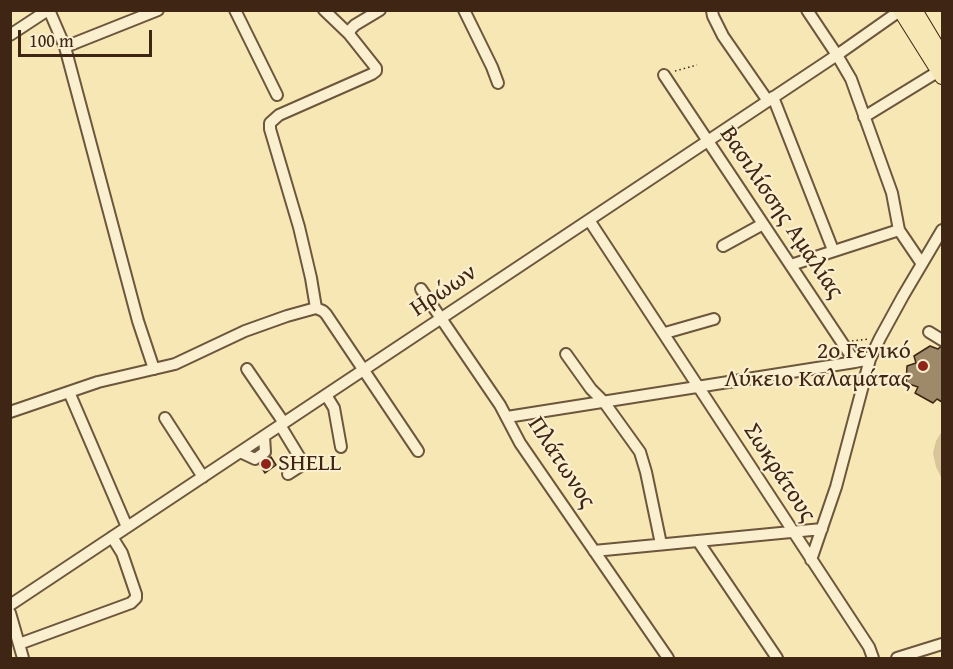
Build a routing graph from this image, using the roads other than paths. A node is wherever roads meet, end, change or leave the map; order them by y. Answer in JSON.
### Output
{"nodes":[{"id":1,"x":48,"y":10,"type":"edge"},
{"id":2,"x":158,"y":10,"type":"edge"},
{"id":3,"x":236,"y":10,"type":"edge"},
{"id":4,"x":324,"y":10,"type":"edge"},
{"id":5,"x":380,"y":10,"type":"edge"},
{"id":6,"x":464,"y":10,"type":"edge"},
{"id":7,"x":807,"y":10,"type":"edge"},
{"id":8,"x":915,"y":10,"type":"edge"},
{"id":9,"x":712,"y":11,"type":"edge"},
{"id":10,"x":900,"y":11,"type":"edge"},
{"id":11,"x":129,"y":15,"type":"edge"},
{"id":12,"x":349,"y":34,"type":"junction"},
{"id":13,"x":10,"y":35,"type":"edge"},
{"id":14,"x":65,"y":47,"type":"junction"},
{"id":15,"x":837,"y":55,"type":"junction"},
{"id":16,"x":942,"y":55,"type":"edge"},
{"id":17,"x":940,"y":74,"type":"edge"},
{"id":18,"x":664,"y":75,"type":"road end"},
{"id":19,"x":498,"y":83,"type":"dead end"},
{"id":20,"x":277,"y":95,"type":"dead end"},
{"id":21,"x":771,"y":99,"type":"junction"},
{"id":22,"x":864,"y":117,"type":"junction"},
{"id":23,"x":708,"y":141,"type":"junction"},
{"id":24,"x":590,"y":219,"type":"junction"},
{"id":25,"x":763,"y":224,"type":"junction"},
{"id":26,"x":899,"y":230,"type":"junction"},
{"id":27,"x":942,"y":230,"type":"edge"},
{"id":28,"x":723,"y":246,"type":"dead end"},
{"id":29,"x":833,"y":250,"type":"junction"},
{"id":30,"x":922,"y":264,"type":"junction"},
{"id":31,"x":791,"y":265,"type":"junction"},
{"id":32,"x":421,"y":289,"type":"dead end"},
{"id":33,"x":316,"y":308,"type":"junction"},
{"id":34,"x":441,"y":318,"type":"junction"},
{"id":35,"x":714,"y":319,"type":"dead end"},
{"id":36,"x":929,"y":332,"type":"dead end"},
{"id":37,"x":665,"y":333,"type":"junction"},
{"id":38,"x":942,"y":340,"type":"edge"},
{"id":39,"x":566,"y":354,"type":"dead end"},
{"id":40,"x":870,"y":360,"type":"junction"},
{"id":41,"x":855,"y":362,"type":"junction"},
{"id":42,"x":153,"y":369,"type":"junction"},
{"id":43,"x":247,"y":369,"type":"dead end"},
{"id":44,"x":364,"y":369,"type":"junction"},
{"id":45,"x":699,"y":387,"type":"junction"},
{"id":46,"x":69,"y":392,"type":"junction"},
{"id":47,"x":326,"y":395,"type":"junction"},
{"id":48,"x":604,"y":402,"type":"junction"},
{"id":49,"x":10,"y":412,"type":"edge"},
{"id":50,"x":507,"y":417,"type":"junction"},
{"id":51,"x":165,"y":418,"type":"dead end"},
{"id":52,"x":282,"y":424,"type":"junction"},
{"id":53,"x":341,"y":447,"type":"dead end"},
{"id":54,"x":418,"y":452,"type":"dead end"},
{"id":55,"x":288,"y":474,"type":"dead end"},
{"id":56,"x":203,"y":477,"type":"junction"},
{"id":57,"x":127,"y":527,"type":"junction"},
{"id":58,"x":822,"y":529,"type":"junction"},
{"id":59,"x":793,"y":532,"type":"junction"},
{"id":60,"x":112,"y":537,"type":"junction"},
{"id":61,"x":698,"y":541,"type":"junction"},
{"id":62,"x":661,"y":544,"type":"junction"},
{"id":63,"x":594,"y":551,"type":"junction"},
{"id":64,"x":812,"y":560,"type":"junction"},
{"id":65,"x":10,"y":605,"type":"edge"},
{"id":66,"x":10,"y":613,"type":"edge"},
{"id":67,"x":20,"y":644,"type":"junction"},
{"id":68,"x":942,"y":644,"type":"edge"},
{"id":69,"x":921,"y":655,"type":"edge"},
{"id":70,"x":23,"y":658,"type":"edge"},
{"id":71,"x":668,"y":658,"type":"edge"},
{"id":72,"x":777,"y":658,"type":"edge"},
{"id":73,"x":873,"y":658,"type":"edge"},
{"id":74,"x":897,"y":658,"type":"edge"}],
"edges":[{"from":1,"to":13,"type":"street"},
{"from":1,"to":14,"type":"street"},
{"from":2,"to":11,"type":"street"},
{"from":3,"to":20,"type":"street"},
{"from":4,"to":12,"type":"street"},
{"from":5,"to":12,"type":"street"},
{"from":6,"to":19,"type":"street"},
{"from":7,"to":15,"type":"street"},
{"from":8,"to":16,"type":"main road"},
{"from":9,"to":21,"type":"street"},
{"from":10,"to":15,"type":"street","name":"Ηρώων"},
{"from":10,"to":17,"type":"main road"},
{"from":11,"to":14,"type":"street"},
{"from":12,"to":33,"type":"street"},
{"from":14,"to":42,"type":"street"},
{"from":15,"to":21,"type":"street","name":"Ηρώων"},
{"from":15,"to":22,"type":"street"},
{"from":17,"to":22,"type":"street"},
{"from":18,"to":23,"type":"street","name":"Βασιλίσσης Αμαλίας"},
{"from":21,"to":23,"type":"street","name":"Ηρώων"},
{"from":21,"to":29,"type":"street"},
{"from":22,"to":26,"type":"street"},
{"from":23,"to":24,"type":"street","name":"Ηρώων"},
{"from":23,"to":25,"type":"street","name":"Βασιλίσσης Αμαλίας"},
{"from":24,"to":34,"type":"street","name":"Ηρώων"},
{"from":24,"to":37,"type":"street","name":"Σωκράτους"},
{"from":25,"to":28,"type":"street"},
{"from":25,"to":31,"type":"street","name":"Βασιλίσσης Αμαλίας"},
{"from":26,"to":29,"type":"street"},
{"from":26,"to":30,"type":"street"},
{"from":27,"to":30,"type":"street"},
{"from":29,"to":31,"type":"street"},
{"from":30,"to":40,"type":"street"},
{"from":31,"to":41,"type":"street","name":"Βασιλίσσης Αμαλίας"},
{"from":32,"to":34,"type":"street","name":"Πλάτωνος"},
{"from":33,"to":42,"type":"street"},
{"from":33,"to":44,"type":"street"},
{"from":34,"to":44,"type":"street","name":"Ηρώων"},
{"from":34,"to":50,"type":"street","name":"Πλάτωνος"},
{"from":35,"to":37,"type":"street"},
{"from":36,"to":38,"type":"street"},
{"from":37,"to":45,"type":"street","name":"Σωκράτους"},
{"from":39,"to":48,"type":"street"},
{"from":40,"to":41,"type":"street"},
{"from":40,"to":58,"type":"street"},
{"from":41,"to":45,"type":"street"},
{"from":42,"to":46,"type":"street"},
{"from":43,"to":52,"type":"street"},
{"from":44,"to":47,"type":"street","name":"Ηρώων"},
{"from":44,"to":54,"type":"street"},
{"from":45,"to":48,"type":"street"},
{"from":45,"to":59,"type":"street","name":"Σωκράτους"},
{"from":46,"to":49,"type":"street"},
{"from":46,"to":57,"type":"street"},
{"from":47,"to":52,"type":"street","name":"Ηρώων"},
{"from":47,"to":53,"type":"street"},
{"from":48,"to":50,"type":"street"},
{"from":48,"to":62,"type":"street"},
{"from":50,"to":63,"type":"street","name":"Πλάτωνος"},
{"from":51,"to":56,"type":"street"},
{"from":52,"to":55,"type":"street"},
{"from":52,"to":56,"type":"street","name":"Ηρώων"},
{"from":56,"to":57,"type":"street","name":"Ηρώων"},
{"from":57,"to":60,"type":"street","name":"Ηρώων"},
{"from":58,"to":59,"type":"street"},
{"from":58,"to":64,"type":"street"},
{"from":59,"to":61,"type":"street"},
{"from":59,"to":64,"type":"street","name":"Σωκράτους"},
{"from":60,"to":65,"type":"street","name":"Ηρώων"},
{"from":60,"to":67,"type":"street"},
{"from":61,"to":62,"type":"street"},
{"from":61,"to":72,"type":"street"},
{"from":62,"to":63,"type":"street"},
{"from":63,"to":71,"type":"street","name":"Πλάτωνος"},
{"from":64,"to":73,"type":"street","name":"Σωκράτους"},
{"from":66,"to":67,"type":"street"},
{"from":67,"to":70,"type":"street"},
{"from":68,"to":69,"type":"street"},
{"from":69,"to":74,"type":"street"}]}
